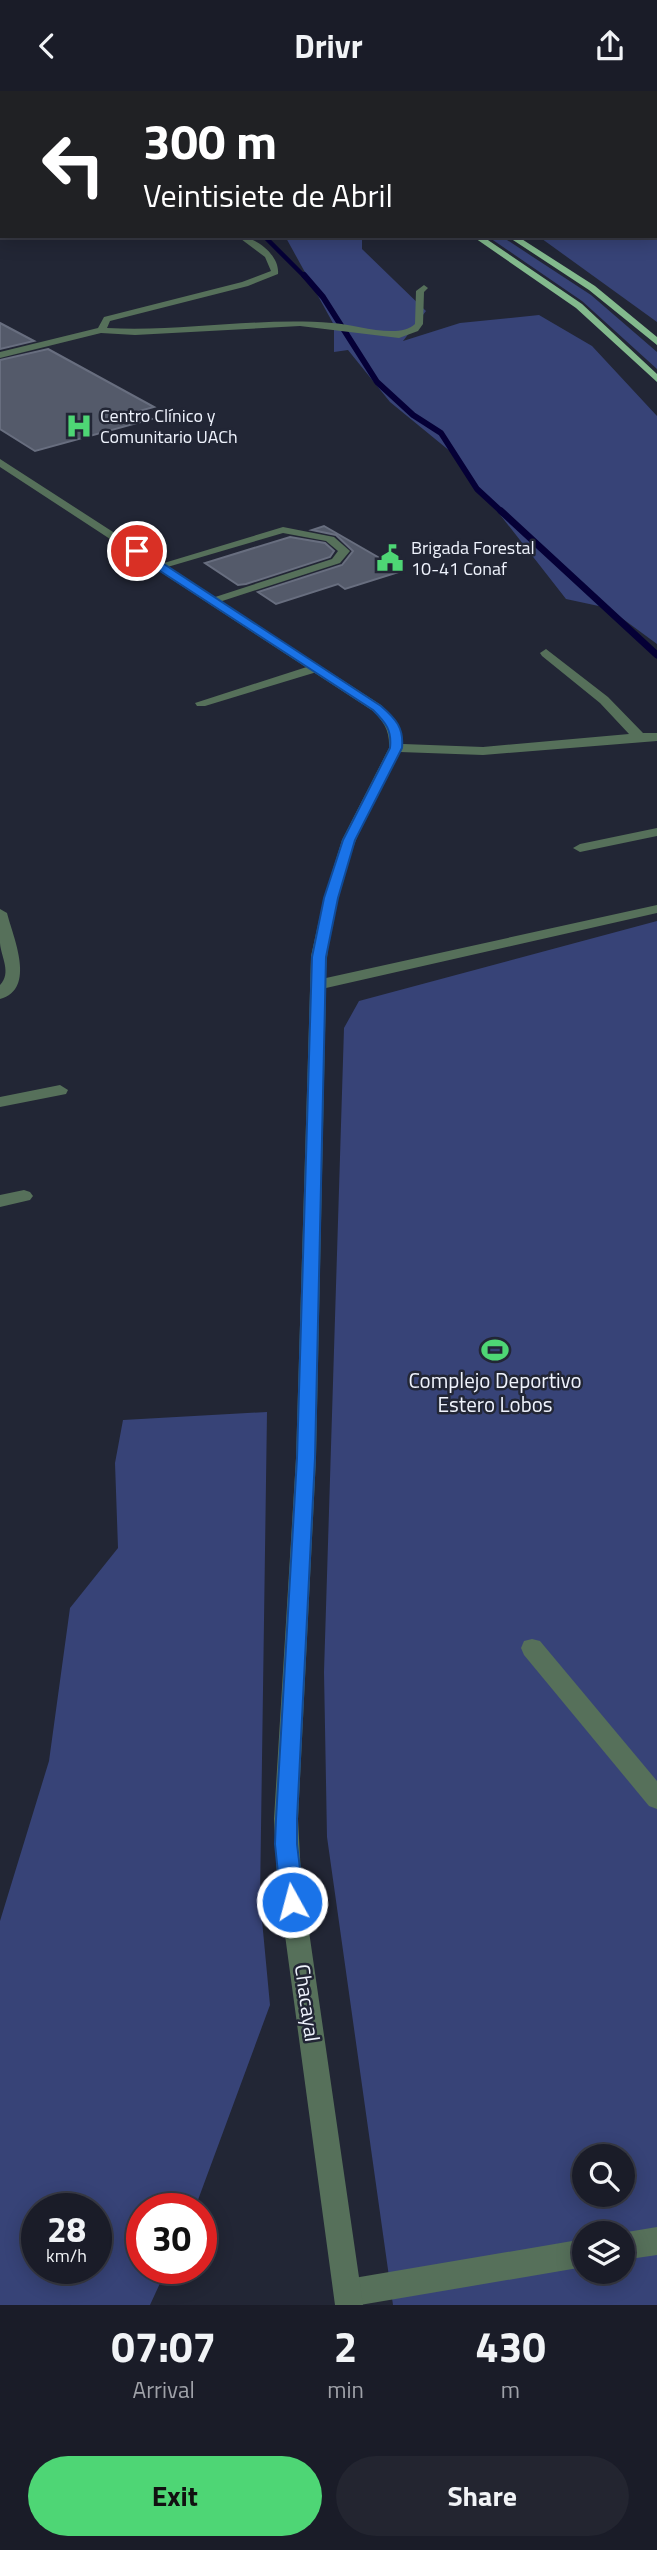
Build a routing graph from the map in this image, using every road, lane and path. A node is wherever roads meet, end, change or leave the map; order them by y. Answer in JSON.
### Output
{"nodes":[{"id":1,"x":245,"y":238,"type":"edge"},
{"id":2,"x":479,"y":238,"type":"edge"},
{"id":3,"x":514,"y":238,"type":"edge"},
{"id":4,"x":424,"y":288,"type":"dead end"},
{"id":5,"x":101,"y":330,"type":"junction"},
{"id":6,"x":657,"y":342,"type":"edge"},
{"id":7,"x":0,"y":355,"type":"edge"},
{"id":8,"x":657,"y":379,"type":"edge"},
{"id":9,"x":0,"y":462,"type":"edge"},
{"id":10,"x":160,"y":566,"type":"junction"},
{"id":11,"x":213,"y":601,"type":"junction"},
{"id":12,"x":546,"y":653,"type":"dead end"},
{"id":13,"x":316,"y":668,"type":"junction"},
{"id":14,"x":201,"y":703,"type":"dead end"},
{"id":15,"x":639,"y":737,"type":"junction"},
{"id":16,"x":657,"y":737,"type":"edge"},
{"id":17,"x":396,"y":748,"type":"junction"},
{"id":18,"x":657,"y":832,"type":"edge"},
{"id":19,"x":580,"y":848,"type":"dead end"},
{"id":20,"x":657,"y":909,"type":"edge"},
{"id":21,"x":0,"y":913,"type":"edge"},
{"id":22,"x":317,"y":985,"type":"junction"},
{"id":23,"x":0,"y":994,"type":"edge"},
{"id":24,"x":60,"y":1090,"type":"dead end"},
{"id":25,"x":0,"y":1102,"type":"edge"},
{"id":26,"x":24,"y":1196,"type":"dead end"},
{"id":27,"x":0,"y":1201,"type":"edge"},
{"id":28,"x":531,"y":1649,"type":"dead end"},
{"id":29,"x":657,"y":1798,"type":"edge"},
{"id":30,"x":657,"y":2241,"type":"edge"},
{"id":31,"x":635,"y":2244,"type":"edge"},
{"id":32,"x":572,"y":2255,"type":"edge"},
{"id":33,"x":348,"y":2299,"type":"edge"}],
"edges":[{"from":1,"to":5,"type":"street"},
{"from":2,"to":8,"type":"main road"},
{"from":3,"to":6,"type":"main road"},
{"from":4,"to":5,"type":"street"},
{"from":5,"to":7,"type":"street"},
{"from":9,"to":10,"type":"street"},
{"from":10,"to":11,"type":"street"},
{"from":10,"to":11,"type":"street"},
{"from":11,"to":13,"type":"street"},
{"from":12,"to":15,"type":"street"},
{"from":13,"to":14,"type":"street"},
{"from":13,"to":17,"type":"street"},
{"from":15,"to":16,"type":"street"},
{"from":15,"to":17,"type":"street"},
{"from":17,"to":22,"type":"street","name":"Chacayal"},
{"from":18,"to":19,"type":"street"},
{"from":20,"to":22,"type":"street"},
{"from":21,"to":23,"type":"street"},
{"from":22,"to":33,"type":"street","name":"Chacayal"},
{"from":24,"to":25,"type":"street"},
{"from":26,"to":27,"type":"street"},
{"from":28,"to":29,"type":"street"},
{"from":30,"to":31,"type":"street"},
{"from":32,"to":33,"type":"street"}]}
